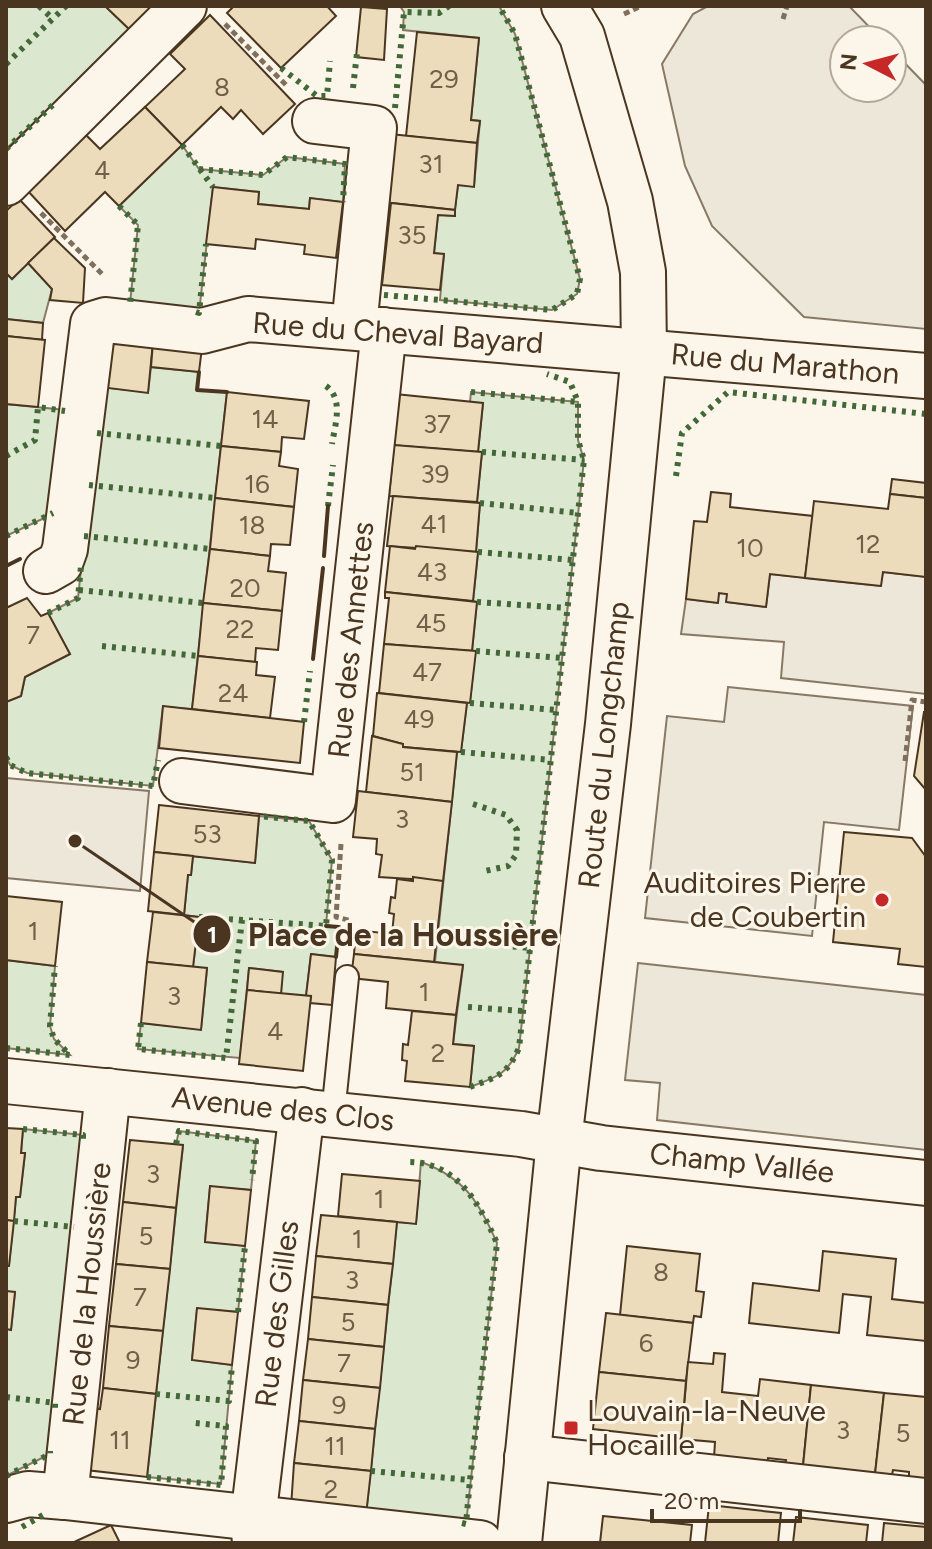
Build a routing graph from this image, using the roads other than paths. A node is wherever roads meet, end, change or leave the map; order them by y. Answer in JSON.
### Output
{"nodes":[{"id":1,"x":564,"y":6,"type":"edge"},
{"id":2,"x":201,"y":12,"type":"edge"},
{"id":3,"x":315,"y":121,"type":"road end"},
{"id":4,"x":7,"y":182,"type":"edge"},
{"id":5,"x":369,"y":328,"type":"junction"},
{"id":6,"x":644,"y":353,"type":"junction"},
{"id":7,"x":926,"y":376,"type":"edge"},
{"id":8,"x":46,"y":571,"type":"dead end"},
{"id":9,"x":182,"y":781,"type":"dead end"},
{"id":10,"x":347,"y":977,"type":"road end"},
{"id":11,"x":6,"y":1081,"type":"edge"},
{"id":12,"x":108,"y":1091,"type":"junction"},
{"id":13,"x":317,"y":1112,"type":"junction"},
{"id":14,"x":559,"y":1141,"type":"junction"},
{"id":15,"x":926,"y":1183,"type":"edge"},
{"id":16,"x":527,"y":1457,"type":"junction"},
{"id":17,"x":65,"y":1497,"type":"junction"},
{"id":18,"x":6,"y":1500,"type":"edge"},
{"id":19,"x":926,"y":1501,"type":"edge"},
{"id":20,"x":254,"y":1531,"type":"edge"},
{"id":21,"x":480,"y":1543,"type":"edge"},
{"id":22,"x":519,"y":1543,"type":"edge"}],
"edges":[{"from":1,"to":6,"type":"street","name":"Route du Longchamp"},
{"from":2,"to":4,"type":"street"},
{"from":3,"to":5,"type":"street","name":"Rue des Annettes"},
{"from":5,"to":6,"type":"street","name":"Rue du Cheval Bayard"},
{"from":5,"to":8,"type":"street","name":"Rue du Cheval Bayard"},
{"from":5,"to":9,"type":"street","name":"Rue des Annettes"},
{"from":6,"to":7,"type":"street","name":"Rue du Marathon"},
{"from":6,"to":14,"type":"street","name":"Route du Longchamp"},
{"from":10,"to":13,"type":"lane"},
{"from":11,"to":12,"type":"street","name":"Avenue des Clos"},
{"from":12,"to":13,"type":"street","name":"Avenue des Clos"},
{"from":12,"to":17,"type":"street","name":"Rue de la Houssière"},
{"from":13,"to":14,"type":"street","name":"Avenue des Clos"},
{"from":13,"to":20,"type":"street","name":"Rue des Gilles"},
{"from":14,"to":15,"type":"street","name":"Champ Vallée"},
{"from":14,"to":16,"type":"street","name":"Route du Longchamp"},
{"from":16,"to":19,"type":"street"},
{"from":16,"to":22,"type":"street","name":"Route du Longchamp"},
{"from":17,"to":18,"type":"street"},
{"from":17,"to":20,"type":"street"},
{"from":20,"to":21,"type":"street"}]}
